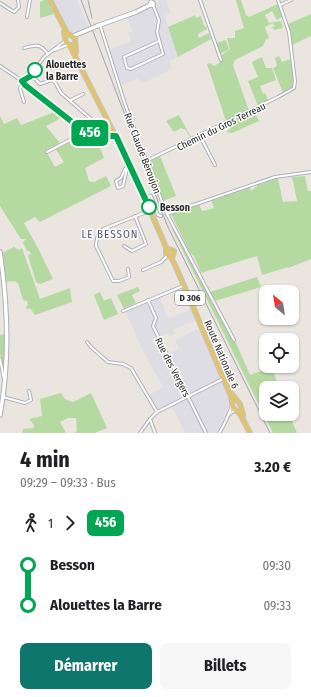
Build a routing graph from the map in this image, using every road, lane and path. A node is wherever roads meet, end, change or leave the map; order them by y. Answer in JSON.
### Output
{"nodes":[{"id":1,"x":18,"y":0,"type":"edge"},
{"id":2,"x":30,"y":0,"type":"edge"},
{"id":3,"x":48,"y":0,"type":"edge"},
{"id":4,"x":200,"y":0,"type":"edge"},
{"id":5,"x":278,"y":0,"type":"edge"},
{"id":6,"x":291,"y":0,"type":"edge"},
{"id":7,"x":0,"y":3,"type":"edge"},
{"id":8,"x":153,"y":3,"type":"edge"},
{"id":9,"x":280,"y":5,"type":"junction"},
{"id":10,"x":27,"y":17,"type":"dead end"},
{"id":11,"x":98,"y":25,"type":"junction"},
{"id":12,"x":89,"y":29,"type":"junction"},
{"id":13,"x":69,"y":37,"type":"junction"},
{"id":14,"x":159,"y":41,"type":"junction"},
{"id":15,"x":72,"y":44,"type":"junction"},
{"id":16,"x":24,"y":48,"type":"dead end"},
{"id":17,"x":49,"y":53,"type":"junction"},
{"id":18,"x":221,"y":60,"type":"dead end"},
{"id":19,"x":0,"y":66,"type":"edge"},
{"id":20,"x":31,"y":76,"type":"junction"},
{"id":21,"x":22,"y":81,"type":"junction"},
{"id":22,"x":83,"y":94,"type":"dead end"},
{"id":23,"x":71,"y":100,"type":"junction"},
{"id":24,"x":24,"y":102,"type":"dead end"},
{"id":25,"x":85,"y":132,"type":"junction"},
{"id":26,"x":99,"y":135,"type":"junction"},
{"id":27,"x":116,"y":136,"type":"junction"},
{"id":28,"x":200,"y":136,"type":"junction"},
{"id":29,"x":47,"y":152,"type":"dead end"},
{"id":30,"x":146,"y":161,"type":"junction"},
{"id":31,"x":129,"y":164,"type":"junction"},
{"id":32,"x":215,"y":165,"type":"dead end"},
{"id":33,"x":132,"y":169,"type":"junction"},
{"id":34,"x":311,"y":172,"type":"edge"},
{"id":35,"x":146,"y":197,"type":"junction"},
{"id":36,"x":150,"y":210,"type":"junction"},
{"id":37,"x":167,"y":214,"type":"junction"},
{"id":38,"x":135,"y":216,"type":"junction"},
{"id":39,"x":161,"y":216,"type":"dead end"},
{"id":40,"x":124,"y":246,"type":"dead end"},
{"id":41,"x":168,"y":250,"type":"junction"},
{"id":42,"x":0,"y":252,"type":"edge"},
{"id":43,"x":170,"y":256,"type":"junction"},
{"id":44,"x":0,"y":257,"type":"edge"},
{"id":45,"x":128,"y":269,"type":"dead end"},
{"id":46,"x":143,"y":270,"type":"dead end"},
{"id":47,"x":184,"y":285,"type":"junction"},
{"id":48,"x":148,"y":300,"type":"junction"},
{"id":49,"x":123,"y":311,"type":"dead end"},
{"id":50,"x":203,"y":330,"type":"junction"},
{"id":51,"x":234,"y":340,"type":"dead end"},
{"id":52,"x":87,"y":342,"type":"dead end"},
{"id":53,"x":0,"y":359,"type":"edge"},
{"id":54,"x":223,"y":379,"type":"junction"},
{"id":55,"x":5,"y":386,"type":"junction"},
{"id":56,"x":29,"y":392,"type":"dead end"},
{"id":57,"x":188,"y":396,"type":"junction"},
{"id":58,"x":3,"y":397,"type":"junction"},
{"id":59,"x":234,"y":403,"type":"junction"},
{"id":60,"x":237,"y":409,"type":"junction"},
{"id":61,"x":157,"y":412,"type":"junction"},
{"id":62,"x":0,"y":415,"type":"edge"},
{"id":63,"x":226,"y":418,"type":"junction"},
{"id":64,"x":150,"y":419,"type":"junction"},
{"id":65,"x":140,"y":433,"type":"edge"},
{"id":66,"x":154,"y":433,"type":"edge"},
{"id":67,"x":206,"y":433,"type":"edge"},
{"id":68,"x":219,"y":433,"type":"edge"},
{"id":69,"x":251,"y":433,"type":"edge"}],
"edges":[{"from":1,"to":7,"type":"street"},
{"from":2,"to":10,"type":"street"},
{"from":3,"to":13,"type":"main road"},
{"from":4,"to":18,"type":"street"},
{"from":5,"to":9,"type":"street"},
{"from":6,"to":9,"type":"street"},
{"from":8,"to":11,"type":"main road"},
{"from":8,"to":14,"type":"street"},
{"from":9,"to":28,"type":"street","name":"Chemin du Gros Terreau"},
{"from":11,"to":12,"type":"main road","bridge":true},
{"from":11,"to":30,"type":"street","name":"Rue Claude Béroujon"},
{"from":12,"to":13,"type":"main road"},
{"from":12,"to":15,"type":"main road"},
{"from":13,"to":15,"type":"main road"},
{"from":13,"to":15,"type":"main road"},
{"from":13,"to":17,"type":"street"},
{"from":14,"to":14,"type":"street"},
{"from":15,"to":17,"type":"street"},
{"from":15,"to":27,"type":"main road"},
{"from":15,"to":35,"type":"main road"},
{"from":16,"to":17,"type":"street"},
{"from":17,"to":20,"type":"street"},
{"from":19,"to":21,"type":"street"},
{"from":20,"to":21,"type":"street"},
{"from":20,"to":23,"type":"street"},
{"from":21,"to":24,"type":"street"},
{"from":21,"to":25,"type":"street"},
{"from":22,"to":23,"type":"street"},
{"from":23,"to":26,"type":"street"},
{"from":25,"to":26,"type":"street"},
{"from":25,"to":29,"type":"street"},
{"from":26,"to":27,"type":"street"},
{"from":27,"to":31,"type":"main road"},
{"from":28,"to":30,"type":"street","name":"Chemin du Gros Terreau"},
{"from":28,"to":32,"type":"street"},
{"from":30,"to":37,"type":"street","name":"Rue Claude Béroujon"},
{"from":31,"to":33,"type":"main road"},
{"from":31,"to":33,"type":"street"},
{"from":33,"to":36,"type":"main road"},
{"from":34,"to":37,"type":"street"},
{"from":35,"to":39,"type":"street"},
{"from":35,"to":41,"type":"main road"},
{"from":36,"to":38,"type":"street"},
{"from":36,"to":41,"type":"main road"},
{"from":37,"to":51,"type":"street","name":"Rue Claude Béroujon"},
{"from":38,"to":40,"type":"street"},
{"from":38,"to":45,"type":"street"},
{"from":41,"to":43,"type":"main road"},
{"from":41,"to":43,"type":"main road"},
{"from":42,"to":44,"type":"main road"},
{"from":43,"to":46,"type":"street"},
{"from":43,"to":47,"type":"main road","name":"Route Nationale 6","number":"D 306"},
{"from":44,"to":55,"type":"main road"},
{"from":47,"to":48,"type":"street"},
{"from":47,"to":50,"type":"main road","name":"Route Nationale 6","number":"D 306"},
{"from":48,"to":49,"type":"street"},
{"from":48,"to":57,"type":"street","name":"Rue des Vergers"},
{"from":50,"to":54,"type":"main road","name":"Route Nationale 6","number":"D 306"},
{"from":50,"to":59,"type":"main road","number":"D 306"},
{"from":52,"to":61,"type":"street"},
{"from":53,"to":55,"type":"street"},
{"from":54,"to":57,"type":"street"},
{"from":54,"to":59,"type":"main road","name":"Route Nationale 6","number":"D 306"},
{"from":55,"to":58,"type":"main road"},
{"from":56,"to":58,"type":"street"},
{"from":57,"to":61,"type":"street"},
{"from":57,"to":67,"type":"street","name":"Rue des Vergers"},
{"from":58,"to":62,"type":"main road"},
{"from":59,"to":60,"type":"main road"},
{"from":59,"to":60,"type":"main road"},
{"from":59,"to":63,"type":"street"},
{"from":60,"to":63,"type":"street"},
{"from":60,"to":69,"type":"main road"},
{"from":61,"to":64,"type":"street"},
{"from":63,"to":68,"type":"street"},
{"from":64,"to":65,"type":"street"},
{"from":64,"to":66,"type":"street"}]}
